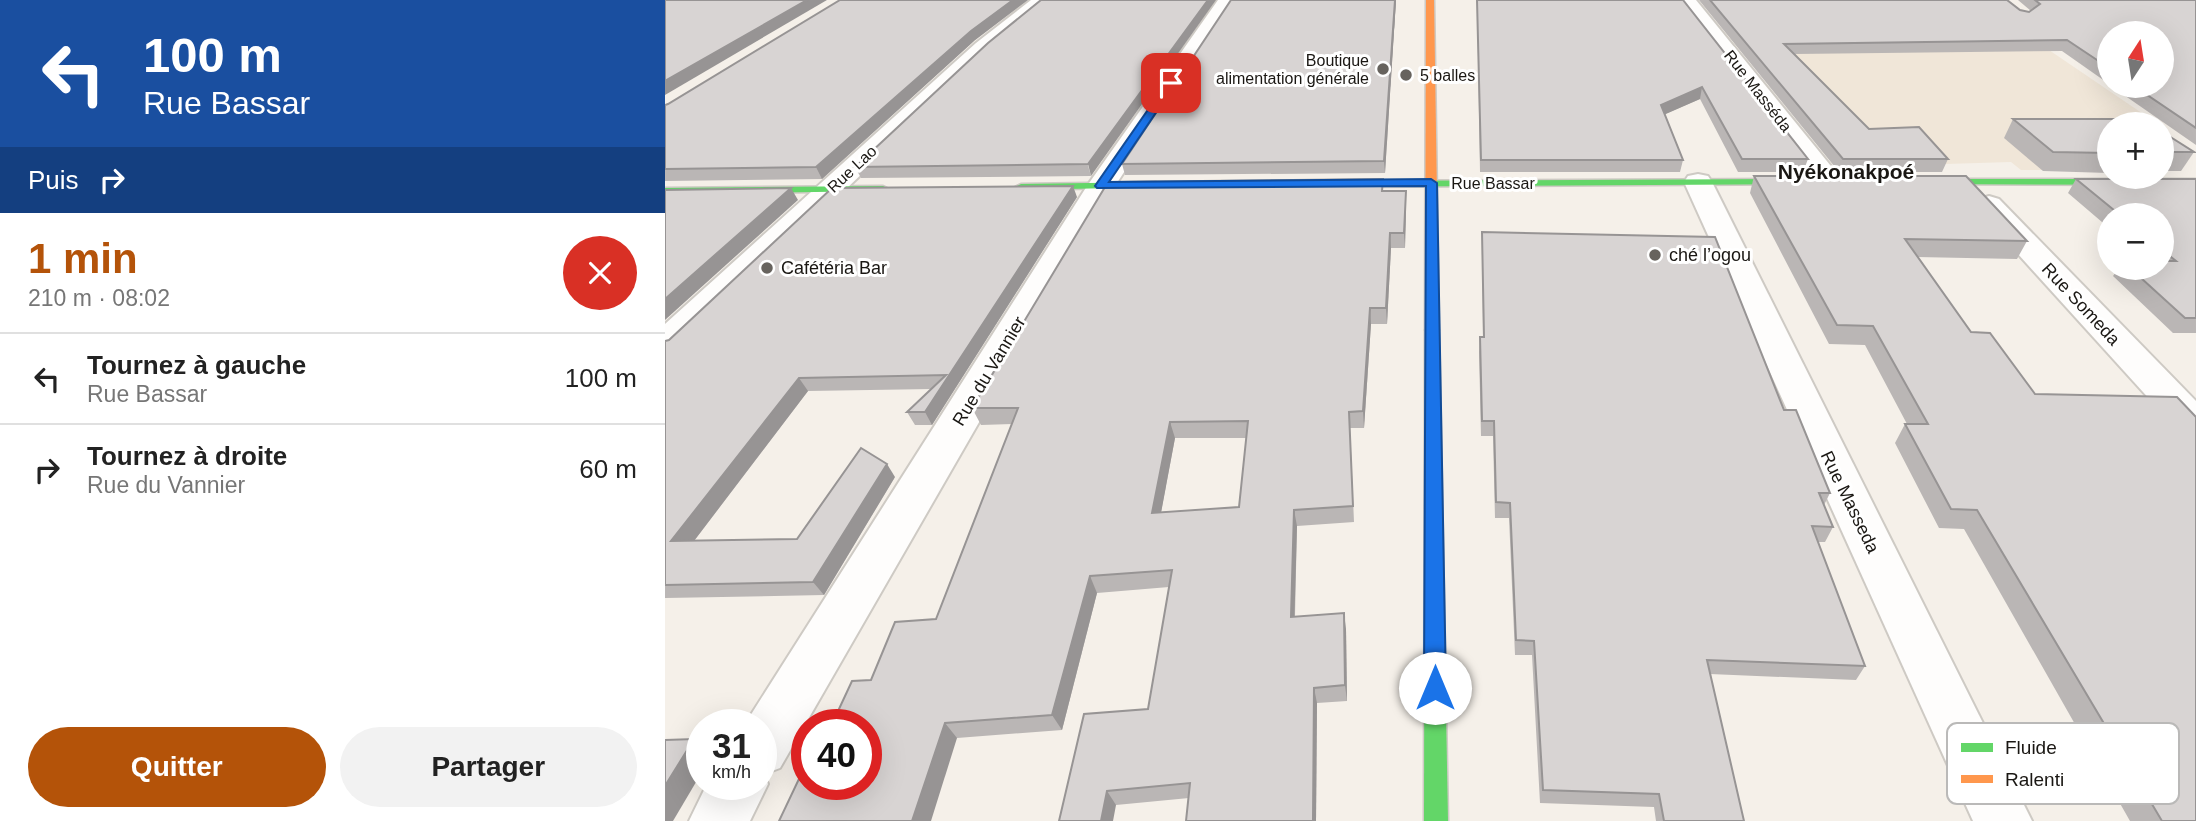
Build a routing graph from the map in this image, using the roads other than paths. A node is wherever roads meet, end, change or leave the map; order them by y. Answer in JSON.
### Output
{"nodes":[{"id":1,"x":1043,"y":0,"type":"edge"},
{"id":2,"x":1227,"y":0,"type":"edge"},
{"id":3,"x":1430,"y":0,"type":"edge"},
{"id":4,"x":1686,"y":0,"type":"edge"},
{"id":5,"x":1698,"y":182,"type":"junction"},
{"id":6,"x":1836,"y":182,"type":"joint"},
{"id":7,"x":1898,"y":182,"type":"edge"},
{"id":8,"x":1967,"y":182,"type":"junction"},
{"id":9,"x":2196,"y":182,"type":"edge"},
{"id":10,"x":1431,"y":183,"type":"junction"},
{"id":11,"x":1321,"y":184,"type":"edge"},
{"id":12,"x":1170,"y":185,"type":"edge"},
{"id":13,"x":1101,"y":186,"type":"junction"},
{"id":14,"x":1006,"y":187,"type":"edge"},
{"id":15,"x":897,"y":188,"type":"edge"},
{"id":16,"x":830,"y":189,"type":"junction"},
{"id":17,"x":665,"y":191,"type":"edge"},
{"id":18,"x":665,"y":343,"type":"edge"},
{"id":19,"x":2196,"y":425,"type":"edge"},
{"id":20,"x":777,"y":723,"type":"edge"},
{"id":21,"x":1956,"y":723,"type":"edge"},
{"id":22,"x":730,"y":800,"type":"edge"},
{"id":23,"x":1995,"y":804,"type":"edge"},
{"id":24,"x":718,"y":821,"type":"edge"},
{"id":25,"x":1436,"y":821,"type":"edge"},
{"id":26,"x":2003,"y":821,"type":"edge"}],
"edges":[{"from":1,"to":16,"type":"street","name":"Rue Lao"},
{"from":2,"to":13,"type":"street","name":"Rue du Vannier"},
{"from":3,"to":10,"type":"street"},
{"from":4,"to":6,"type":"street","name":"Rue Masséda"},
{"from":5,"to":6,"type":"street","name":"Rue Bassar"},
{"from":5,"to":10,"type":"street","name":"Rue Bassar"},
{"from":5,"to":21,"type":"street","name":"Rue Masseda"},
{"from":7,"to":8,"type":"street"},
{"from":8,"to":9,"type":"street"},
{"from":8,"to":19,"type":"street","name":"Rue Someda"},
{"from":10,"to":11,"type":"street","name":"Rue Bassar"},
{"from":10,"to":25,"type":"street"},
{"from":12,"to":13,"type":"street"},
{"from":13,"to":14,"type":"street"},
{"from":13,"to":20,"type":"street","name":"Rue du Vannier"},
{"from":15,"to":16,"type":"street"},
{"from":16,"to":17,"type":"street"},
{"from":16,"to":18,"type":"street","name":"Rue Lao"},
{"from":22,"to":24,"type":"street"},
{"from":23,"to":26,"type":"street","name":"Rue Masseda"}]}
